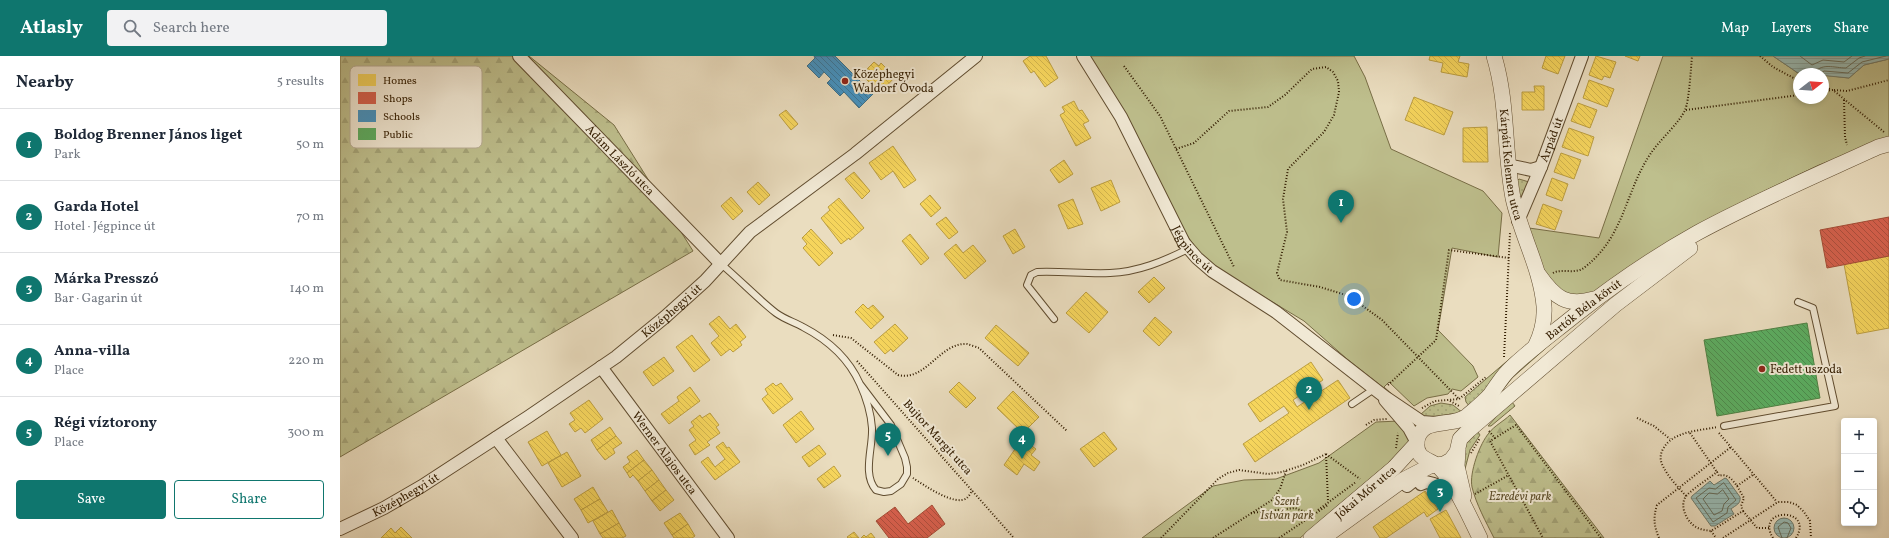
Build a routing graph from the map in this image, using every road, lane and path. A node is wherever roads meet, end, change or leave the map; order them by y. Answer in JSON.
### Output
{"nodes":[{"id":1,"x":519,"y":56,"type":"edge"},
{"id":2,"x":976,"y":56,"type":"edge"},
{"id":3,"x":1083,"y":56,"type":"edge"},
{"id":4,"x":1494,"y":56,"type":"edge"},
{"id":5,"x":1582,"y":56,"type":"edge"},
{"id":6,"x":1692,"y":56,"type":"edge"},
{"id":7,"x":1760,"y":56,"type":"edge"},
{"id":8,"x":1124,"y":66,"type":"dead end"},
{"id":9,"x":1793,"y":78,"type":"edge"},
{"id":10,"x":1889,"y":80,"type":"edge"},
{"id":11,"x":1829,"y":89,"type":"edge"},
{"id":12,"x":1833,"y":90,"type":"junction"},
{"id":13,"x":1829,"y":91,"type":"edge"},
{"id":14,"x":1793,"y":96,"type":"edge"},
{"id":15,"x":1844,"y":100,"type":"junction"},
{"id":16,"x":1686,"y":110,"type":"junction"},
{"id":17,"x":1886,"y":138,"type":"edge"},
{"id":18,"x":1847,"y":145,"type":"dead end"},
{"id":19,"x":1176,"y":149,"type":"junction"},
{"id":20,"x":1508,"y":165,"type":"junction"},
{"id":21,"x":1541,"y":167,"type":"junction"},
{"id":22,"x":1772,"y":196,"type":"junction"},
{"id":23,"x":1518,"y":221,"type":"junction"},
{"id":24,"x":1188,"y":249,"type":"junction"},
{"id":25,"x":721,"y":264,"type":"junction"},
{"id":26,"x":1535,"y":266,"type":"junction"},
{"id":27,"x":1234,"y":267,"type":"dead end"},
{"id":28,"x":1555,"y":294,"type":"junction"},
{"id":29,"x":1602,"y":296,"type":"junction"},
{"id":30,"x":1798,"y":302,"type":"dead end"},
{"id":31,"x":1054,"y":319,"type":"dead end"},
{"id":32,"x":1568,"y":321,"type":"junction"},
{"id":33,"x":814,"y":333,"type":"junction"},
{"id":34,"x":1578,"y":336,"type":"junction"},
{"id":35,"x":1531,"y":351,"type":"junction"},
{"id":36,"x":1504,"y":353,"type":"dead end"},
{"id":37,"x":843,"y":356,"type":"junction"},
{"id":38,"x":1418,"y":357,"type":"junction"},
{"id":39,"x":601,"y":367,"type":"junction"},
{"id":40,"x":860,"y":384,"type":"junction"},
{"id":41,"x":1371,"y":386,"type":"junction"},
{"id":42,"x":1387,"y":386,"type":"dead end"},
{"id":43,"x":1449,"y":401,"type":"dead end"},
{"id":44,"x":1352,"y":404,"type":"dead end"},
{"id":45,"x":1637,"y":418,"type":"dead end"},
{"id":46,"x":1402,"y":421,"type":"junction"},
{"id":47,"x":1439,"y":423,"type":"junction"},
{"id":48,"x":1366,"y":425,"type":"dead end"},
{"id":49,"x":1724,"y":426,"type":"joint"},
{"id":50,"x":1714,"y":428,"type":"junction"},
{"id":51,"x":1489,"y":430,"type":"dead end"},
{"id":52,"x":1067,"y":431,"type":"dead end"},
{"id":53,"x":1690,"y":433,"type":"junction"},
{"id":54,"x":1482,"y":436,"type":"dead end"},
{"id":55,"x":496,"y":438,"type":"junction"},
{"id":56,"x":1495,"y":438,"type":"junction"},
{"id":57,"x":1670,"y":439,"type":"junction"},
{"id":58,"x":1417,"y":443,"type":"junction"},
{"id":59,"x":1731,"y":447,"type":"junction"},
{"id":60,"x":1462,"y":451,"type":"junction"},
{"id":61,"x":1326,"y":454,"type":"junction"},
{"id":62,"x":1710,"y":463,"type":"junction"},
{"id":63,"x":1435,"y":464,"type":"junction"},
{"id":64,"x":1286,"y":470,"type":"junction"},
{"id":65,"x":1717,"y":472,"type":"junction"},
{"id":66,"x":907,"y":474,"type":"junction"},
{"id":67,"x":1754,"y":474,"type":"junction"},
{"id":68,"x":1509,"y":475,"type":"junction"},
{"id":69,"x":1360,"y":479,"type":"junction"},
{"id":70,"x":1363,"y":482,"type":"dead end"},
{"id":71,"x":1443,"y":483,"type":"dead end"},
{"id":72,"x":1737,"y":486,"type":"junction"},
{"id":73,"x":1679,"y":487,"type":"junction"},
{"id":74,"x":973,"y":490,"type":"junction"},
{"id":75,"x":1473,"y":496,"type":"dead end"},
{"id":76,"x":1686,"y":496,"type":"junction"},
{"id":77,"x":1328,"y":501,"type":"junction"},
{"id":78,"x":1778,"y":502,"type":"junction"},
{"id":79,"x":1743,"y":511,"type":"junction"},
{"id":80,"x":1250,"y":513,"type":"junction"},
{"id":81,"x":1313,"y":515,"type":"junction"},
{"id":82,"x":1470,"y":518,"type":"junction"},
{"id":83,"x":1349,"y":519,"type":"junction"},
{"id":84,"x":1750,"y":520,"type":"junction"},
{"id":85,"x":340,"y":528,"type":"edge"},
{"id":86,"x":1770,"y":528,"type":"junction"},
{"id":87,"x":1711,"y":531,"type":"junction"},
{"id":88,"x":572,"y":538,"type":"edge"},
{"id":89,"x":728,"y":538,"type":"edge"},
{"id":90,"x":1014,"y":538,"type":"edge"},
{"id":91,"x":1161,"y":538,"type":"edge"},
{"id":92,"x":1213,"y":538,"type":"edge"},
{"id":93,"x":1279,"y":538,"type":"edge"},
{"id":94,"x":1310,"y":538,"type":"edge"},
{"id":95,"x":1323,"y":538,"type":"edge"},
{"id":96,"x":1480,"y":538,"type":"edge"},
{"id":97,"x":1543,"y":538,"type":"edge"},
{"id":98,"x":1601,"y":538,"type":"edge"},
{"id":99,"x":1659,"y":538,"type":"edge"},
{"id":100,"x":1716,"y":538,"type":"edge"},
{"id":101,"x":1723,"y":538,"type":"edge"},
{"id":102,"x":1773,"y":538,"type":"edge"},
{"id":103,"x":1796,"y":538,"type":"edge"},
{"id":104,"x":1811,"y":538,"type":"edge"}],
"edges":[{"from":1,"to":25,"type":"street","name":"Ádám László utca"},
{"from":2,"to":25,"type":"street","name":"Középhegyi út"},
{"from":3,"to":24,"type":"street","name":"Jégpince út"},
{"from":4,"to":20,"type":"street","name":"Kárpáti Kelemen utca"},
{"from":5,"to":21,"type":"street","name":"Árpád út"},
{"from":6,"to":16,"type":"path"},
{"from":7,"to":9,"type":"path"},
{"from":8,"to":19,"type":"path"},
{"from":10,"to":12,"type":"path"},
{"from":11,"to":12,"type":"path"},
{"from":12,"to":13,"type":"path"},
{"from":12,"to":15,"type":"path"},
{"from":14,"to":16,"type":"path"},
{"from":15,"to":17,"type":"path"},
{"from":15,"to":18,"type":"path"},
{"from":16,"to":26,"type":"path"},
{"from":17,"to":22,"type":"street","name":"Bartók Béla körút"},
{"from":19,"to":27,"type":"path"},
{"from":19,"to":38,"type":"path"},
{"from":20,"to":21,"type":"street"},
{"from":20,"to":23,"type":"street","name":"Kárpáti Kelemen utca"},
{"from":21,"to":23,"type":"street","name":"Árpád út"},
{"from":22,"to":29,"type":"street","name":"Bartók Béla körút"},
{"from":22,"to":34,"type":"street","name":"Bartók Béla körút"},
{"from":23,"to":26,"type":"street","name":"Kárpáti Kelemen utca"},
{"from":24,"to":31,"type":"lane"},
{"from":24,"to":41,"type":"street","name":"Jégpince út"},
{"from":25,"to":33,"type":"lane"},
{"from":25,"to":39,"type":"street","name":"Középhegyi út"},
{"from":26,"to":28,"type":"street","name":"Kárpáti Kelemen utca"},
{"from":26,"to":35,"type":"street","name":"Kárpáti Kelemen utca"},
{"from":28,"to":29,"type":"street","name":"Kárpáti Kelemen utca"},
{"from":28,"to":32,"type":"street","name":"Kárpáti Kelemen utca"},
{"from":29,"to":32,"type":"street","name":"Bartók Béla körút"},
{"from":30,"to":49,"type":"lane"},
{"from":32,"to":34,"type":"street","name":"Kárpáti Kelemen utca"},
{"from":32,"to":35,"type":"street","name":"Bartók Béla körút"},
{"from":33,"to":37,"type":"lane"},
{"from":33,"to":52,"type":"path"},
{"from":34,"to":60,"type":"street","name":"Bartók Béla körút"},
{"from":35,"to":47,"type":"street","name":"Bartók Béla körút"},
{"from":36,"to":38,"type":"path"},
{"from":37,"to":40,"type":"lane"},
{"from":37,"to":74,"type":"path","name":"Bujtor Margit utca"},
{"from":38,"to":42,"type":"path"},
{"from":38,"to":43,"type":"path"},
{"from":39,"to":55,"type":"street","name":"Középhegyi út"},
{"from":39,"to":89,"type":"street","name":"Werner Alajos utca"},
{"from":40,"to":66,"type":"lane"},
{"from":40,"to":66,"type":"lane"},
{"from":41,"to":44,"type":"lane"},
{"from":41,"to":46,"type":"street","name":"Jégpince út"},
{"from":41,"to":47,"type":"street","name":"Jégpince út"},
{"from":45,"to":57,"type":"path"},
{"from":46,"to":48,"type":"path"},
{"from":46,"to":58,"type":"street","name":"Jégpince út"},
{"from":47,"to":58,"type":"street","name":"Bartók Béla körút"},
{"from":47,"to":60,"type":"street"},
{"from":49,"to":50,"type":"path"},
{"from":50,"to":53,"type":"path"},
{"from":50,"to":59,"type":"path"},
{"from":51,"to":56,"type":"path"},
{"from":53,"to":57,"type":"path"},
{"from":53,"to":62,"type":"path"},
{"from":54,"to":60,"type":"path"},
{"from":55,"to":85,"type":"street","name":"Középhegyi út"},
{"from":55,"to":88,"type":"street"},
{"from":56,"to":68,"type":"path"},
{"from":56,"to":98,"type":"path"},
{"from":57,"to":73,"type":"path"},
{"from":58,"to":63,"type":"street"},
{"from":58,"to":94,"type":"street","name":"Jókai Mór utca"},
{"from":59,"to":62,"type":"path"},
{"from":59,"to":67,"type":"path"},
{"from":60,"to":63,"type":"street","name":"Bartók Béla körút"},
{"from":60,"to":82,"type":"street"},
{"from":61,"to":64,"type":"path"},
{"from":61,"to":69,"type":"path"},
{"from":61,"to":77,"type":"path"},
{"from":62,"to":65,"type":"path"},
{"from":62,"to":73,"type":"path"},
{"from":63,"to":82,"type":"street"},
{"from":63,"to":83,"type":"street","name":"Jókai Mór utca"},
{"from":64,"to":80,"type":"path"},
{"from":64,"to":91,"type":"path"},
{"from":65,"to":72,"type":"path"},
{"from":65,"to":76,"type":"path"},
{"from":66,"to":74,"type":"path"},
{"from":67,"to":72,"type":"path"},
{"from":67,"to":78,"type":"path"},
{"from":68,"to":75,"type":"path"},
{"from":68,"to":97,"type":"path"},
{"from":69,"to":70,"type":"path"},
{"from":69,"to":77,"type":"path"},
{"from":71,"to":83,"type":"street"},
{"from":72,"to":79,"type":"path"},
{"from":73,"to":76,"type":"path"},
{"from":73,"to":99,"type":"path"},
{"from":74,"to":90,"type":"path","name":"Bujtor Margit utca"},
{"from":76,"to":87,"type":"path"},
{"from":77,"to":81,"type":"path"},
{"from":78,"to":84,"type":"path"},
{"from":78,"to":104,"type":"path"},
{"from":79,"to":84,"type":"path"},
{"from":79,"to":87,"type":"path"},
{"from":80,"to":81,"type":"path"},
{"from":80,"to":92,"type":"path"},
{"from":81,"to":93,"type":"path"},
{"from":82,"to":96,"type":"street"},
{"from":83,"to":95,"type":"street","name":"Jókai Mór utca"},
{"from":84,"to":86,"type":"path"},
{"from":84,"to":101,"type":"path"},
{"from":86,"to":102,"type":"path"},
{"from":86,"to":103,"type":"path"},
{"from":87,"to":100,"type":"path"}]}
